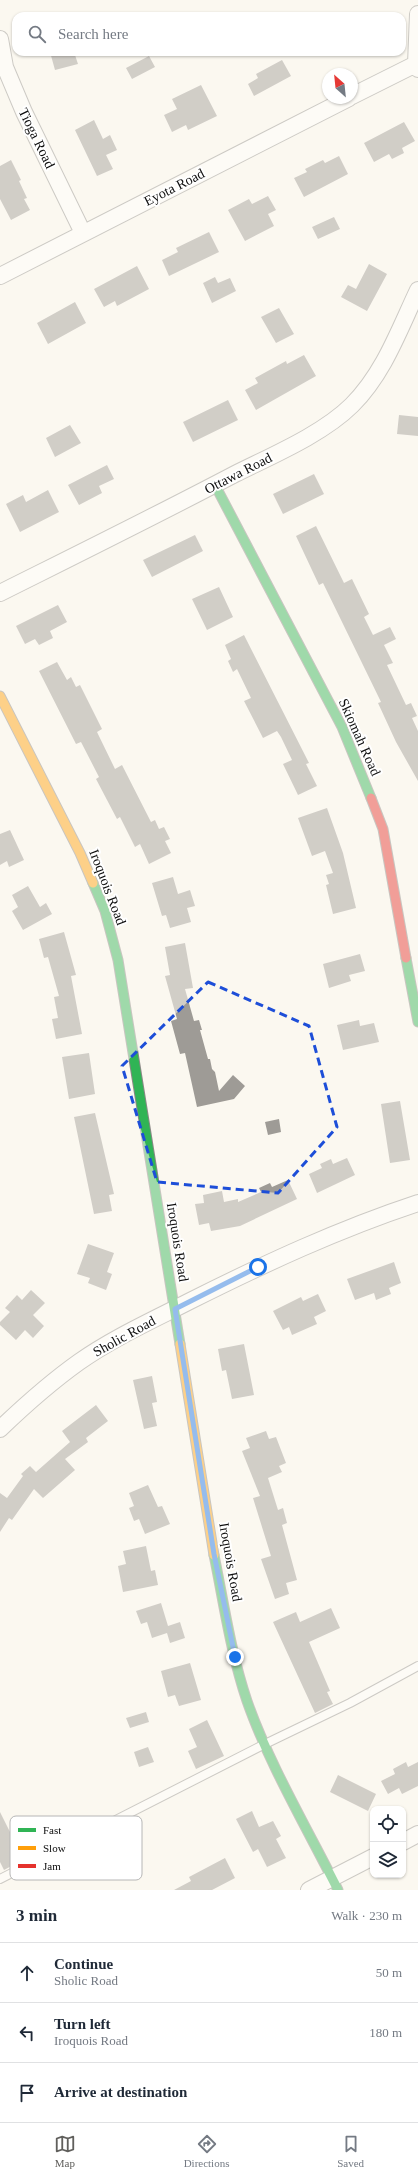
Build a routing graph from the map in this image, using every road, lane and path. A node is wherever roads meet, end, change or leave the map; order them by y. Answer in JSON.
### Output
{"nodes":[{"id":1,"x":418,"y":14,"type":"edge"},
{"id":2,"x":0,"y":39,"type":"edge"},
{"id":3,"x":417,"y":67,"type":"edge"},
{"id":4,"x":358,"y":93,"type":"edge"},
{"id":5,"x":337,"y":104,"type":"edge"},
{"id":6,"x":83,"y":233,"type":"junction"},
{"id":7,"x":0,"y":276,"type":"edge"},
{"id":8,"x":417,"y":294,"type":"edge"},
{"id":9,"x":216,"y":485,"type":"junction"},
{"id":10,"x":0,"y":593,"type":"edge"},
{"id":11,"x":0,"y":696,"type":"edge"},
{"id":12,"x":418,"y":1022,"type":"edge"},
{"id":13,"x":418,"y":1203,"type":"edge"},
{"id":14,"x":175,"y":1309,"type":"junction"},
{"id":15,"x":0,"y":1428,"type":"edge"},
{"id":16,"x":418,"y":1666,"type":"edge"},
{"id":17,"x":265,"y":1744,"type":"junction"},
{"id":18,"x":124,"y":1816,"type":"edge"},
{"id":19,"x":418,"y":1834,"type":"edge"},
{"id":20,"x":406,"y":1840,"type":"edge"},
{"id":21,"x":370,"y":1859,"type":"edge"},
{"id":22,"x":10,"y":1874,"type":"edge"},
{"id":23,"x":0,"y":1879,"type":"edge"},
{"id":24,"x":335,"y":1884,"type":"edge"},
{"id":25,"x":309,"y":1890,"type":"edge"}],
"edges":[{"from":1,"to":3,"type":"street"},
{"from":2,"to":6,"type":"street","name":"Tioga Road"},
{"from":3,"to":4,"type":"street"},
{"from":5,"to":6,"type":"street","name":"Eyota Road"},
{"from":6,"to":7,"type":"street","name":"Eyota Road"},
{"from":8,"to":9,"type":"street","name":"Ottawa Road"},
{"from":9,"to":10,"type":"street","name":"Ottawa Road"},
{"from":9,"to":12,"type":"street","name":"Skiomah Road"},
{"from":11,"to":14,"type":"street","name":"Iroquois Road"},
{"from":13,"to":14,"type":"street","name":"Sholic Road"},
{"from":14,"to":15,"type":"street","name":"Sholic Road"},
{"from":14,"to":17,"type":"street","name":"Iroquois Road"},
{"from":16,"to":17,"type":"lane"},
{"from":17,"to":18,"type":"lane"},
{"from":17,"to":24,"type":"street","name":"Iroquois Road"},
{"from":19,"to":20,"type":"street"},
{"from":21,"to":24,"type":"street"},
{"from":22,"to":23,"type":"lane"},
{"from":24,"to":25,"type":"street"}]}
